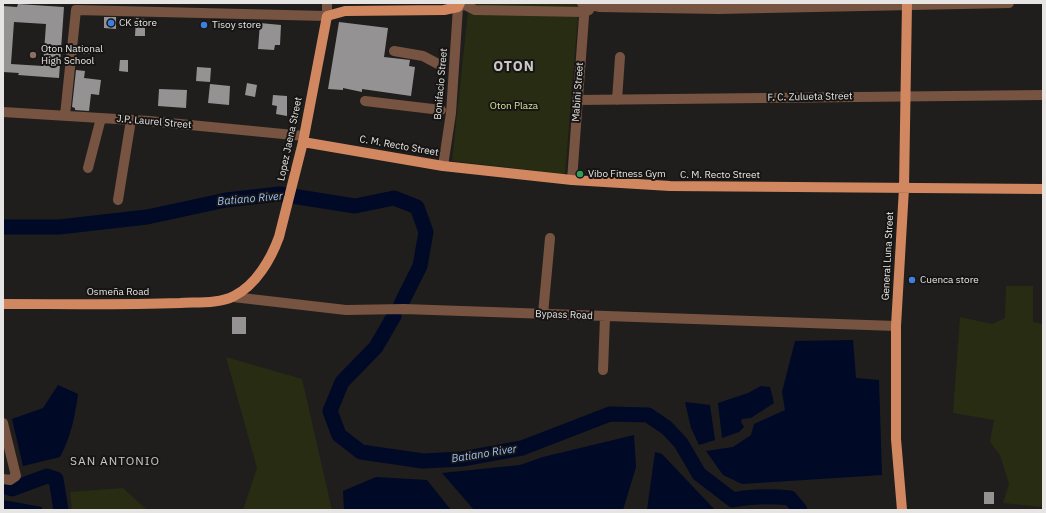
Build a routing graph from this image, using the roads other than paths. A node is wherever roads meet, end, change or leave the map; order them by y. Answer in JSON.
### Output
{"nodes":[{"id":1,"x":327,"y":3,"type":"edge"},
{"id":2,"x":1009,"y":3,"type":"edge"},
{"id":3,"x":463,"y":5,"type":"edge"},
{"id":4,"x":584,"y":5,"type":"edge"},
{"id":5,"x":907,"y":5,"type":"edge"},
{"id":6,"x":719,"y":6,"type":"edge"},
{"id":7,"x":104,"y":7,"type":"edge"},
{"id":8,"x":327,"y":16,"type":"junction"},
{"id":9,"x":394,"y":52,"type":"dead end"},
{"id":10,"x":620,"y":57,"type":"dead end"},
{"id":11,"x":438,"y":64,"type":"dead end"},
{"id":12,"x":1043,"y":95,"type":"edge"},
{"id":13,"x":906,"y":96,"type":"junction"},
{"id":14,"x":577,"y":100,"type":"junction"},
{"id":15,"x":617,"y":100,"type":"junction"},
{"id":16,"x":366,"y":101,"type":"dead end"},
{"id":17,"x":441,"y":110,"type":"dead end"},
{"id":18,"x":3,"y":112,"type":"edge"},
{"id":19,"x":64,"y":115,"type":"junction"},
{"id":20,"x":101,"y":118,"type":"junction"},
{"id":21,"x":131,"y":120,"type":"junction"},
{"id":22,"x":304,"y":139,"type":"junction"},
{"id":23,"x":443,"y":166,"type":"junction"},
{"id":24,"x":88,"y":168,"type":"dead end"},
{"id":25,"x":572,"y":180,"type":"junction"},
{"id":26,"x":904,"y":188,"type":"junction"},
{"id":27,"x":1043,"y":190,"type":"edge"},
{"id":28,"x":118,"y":200,"type":"dead end"},
{"id":29,"x":550,"y":238,"type":"dead end"},
{"id":30,"x":233,"y":297,"type":"junction"},
{"id":31,"x":3,"y":304,"type":"edge"},
{"id":32,"x":542,"y":314,"type":"junction"},
{"id":33,"x":605,"y":316,"type":"junction"},
{"id":34,"x":896,"y":326,"type":"junction"},
{"id":35,"x":603,"y":370,"type":"dead end"},
{"id":36,"x":3,"y":423,"type":"edge"},
{"id":37,"x":3,"y":479,"type":"edge"},
{"id":38,"x":902,"y":510,"type":"edge"}],
"edges":[{"from":1,"to":8,"type":"street"},
{"from":2,"to":5,"type":"street"},
{"from":3,"to":4,"type":"street"},
{"from":3,"to":8,"type":"main road"},
{"from":3,"to":23,"type":"street","name":"Bonifacio Street"},
{"from":4,"to":6,"type":"street"},
{"from":4,"to":14,"type":"street","name":"Mabini Street"},
{"from":5,"to":6,"type":"street"},
{"from":5,"to":13,"type":"main road","name":"General Luna Street"},
{"from":7,"to":8,"type":"street"},
{"from":7,"to":19,"type":"street"},
{"from":8,"to":22,"type":"main road","name":"Lopez Jaena Street"},
{"from":9,"to":11,"type":"street"},
{"from":10,"to":15,"type":"street"},
{"from":12,"to":13,"type":"street","name":"F. C. Zulueta Street"},
{"from":13,"to":15,"type":"street","name":"F. C. Zulueta Street"},
{"from":13,"to":26,"type":"main road","name":"General Luna Street"},
{"from":14,"to":15,"type":"street","name":"F. C. Zulueta Street"},
{"from":14,"to":25,"type":"street","name":"Mabini Street"},
{"from":16,"to":17,"type":"street"},
{"from":18,"to":19,"type":"street","name":"J.P. Laurel Street"},
{"from":19,"to":20,"type":"street","name":"J.P. Laurel Street"},
{"from":20,"to":21,"type":"street","name":"J.P. Laurel Street"},
{"from":20,"to":24,"type":"street"},
{"from":21,"to":22,"type":"street","name":"J.P. Laurel Street"},
{"from":21,"to":28,"type":"street"},
{"from":22,"to":23,"type":"main road","name":"C. M. Recto Street"},
{"from":22,"to":30,"type":"main road","name":"Lopez Jaena Street"},
{"from":23,"to":25,"type":"main road","name":"C. M. Recto Street"},
{"from":25,"to":26,"type":"main road","name":"C. M. Recto Street"},
{"from":26,"to":27,"type":"main road","name":"C. M. Recto Street"},
{"from":26,"to":34,"type":"main road","name":"General Luna Street"},
{"from":29,"to":32,"type":"street"},
{"from":30,"to":31,"type":"main road","name":"Osmeña Road"},
{"from":30,"to":32,"type":"street","name":"Bypass Road"},
{"from":32,"to":33,"type":"street","name":"Bypass Road"},
{"from":33,"to":34,"type":"street","name":"Bypass Road"},
{"from":33,"to":35,"type":"street"},
{"from":34,"to":38,"type":"main road","name":"General Luna Street"},
{"from":36,"to":37,"type":"street"}]}
